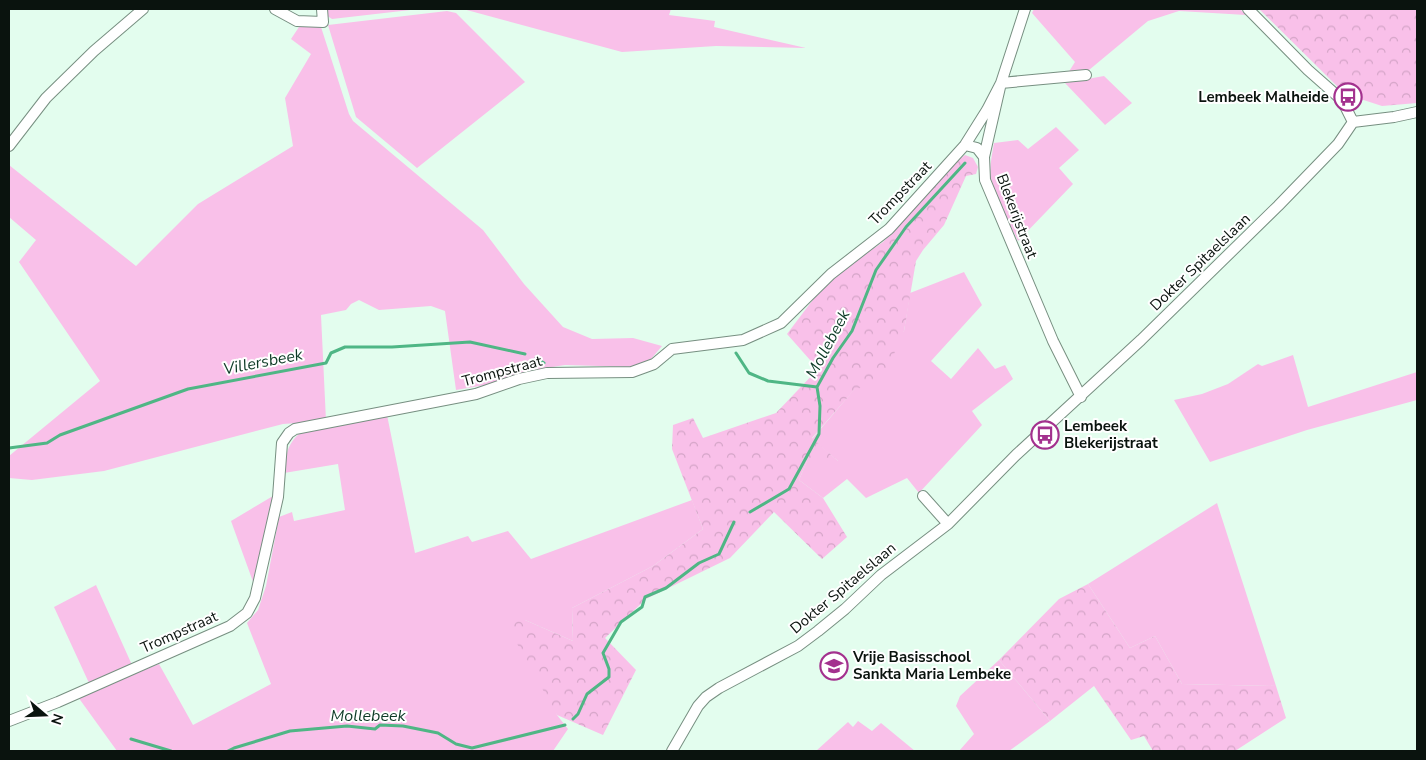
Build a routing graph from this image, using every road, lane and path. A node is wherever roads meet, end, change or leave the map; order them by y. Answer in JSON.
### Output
{"nodes":[{"id":1,"x":143,"y":9,"type":"edge"},
{"id":2,"x":275,"y":9,"type":"edge"},
{"id":3,"x":322,"y":9,"type":"edge"},
{"id":4,"x":1025,"y":9,"type":"edge"},
{"id":5,"x":1248,"y":9,"type":"edge"},
{"id":6,"x":1086,"y":75,"type":"dead end"},
{"id":7,"x":1001,"y":83,"type":"junction"},
{"id":8,"x":1417,"y":112,"type":"edge"},
{"id":9,"x":1353,"y":122,"type":"junction"},
{"id":10,"x":9,"y":146,"type":"edge"},
{"id":11,"x":965,"y":146,"type":"junction"},
{"id":12,"x":984,"y":158,"type":"junction"},
{"id":13,"x":1081,"y":397,"type":"junction"},
{"id":14,"x":923,"y":496,"type":"dead end"},
{"id":15,"x":948,"y":524,"type":"junction"},
{"id":16,"x":9,"y":720,"type":"edge"},
{"id":17,"x":672,"y":751,"type":"edge"}],
"edges":[{"from":1,"to":10,"type":"street"},
{"from":2,"to":3,"type":"street"},
{"from":4,"to":7,"type":"street","name":"Blekerijstraat"},
{"from":5,"to":9,"type":"street"},
{"from":6,"to":7,"type":"street"},
{"from":7,"to":11,"type":"street","name":"Trompstraat"},
{"from":7,"to":12,"type":"street","name":"Blekerijstraat"},
{"from":8,"to":9,"type":"street"},
{"from":9,"to":13,"type":"street","name":"Dokter Spitaelslaan"},
{"from":11,"to":12,"type":"street"},
{"from":11,"to":16,"type":"street","name":"Trompstraat"},
{"from":12,"to":13,"type":"street","name":"Blekerijstraat"},
{"from":13,"to":15,"type":"street","name":"Dokter Spitaelslaan"},
{"from":14,"to":15,"type":"street"},
{"from":15,"to":17,"type":"street","name":"Dokter Spitaelslaan"}]}
